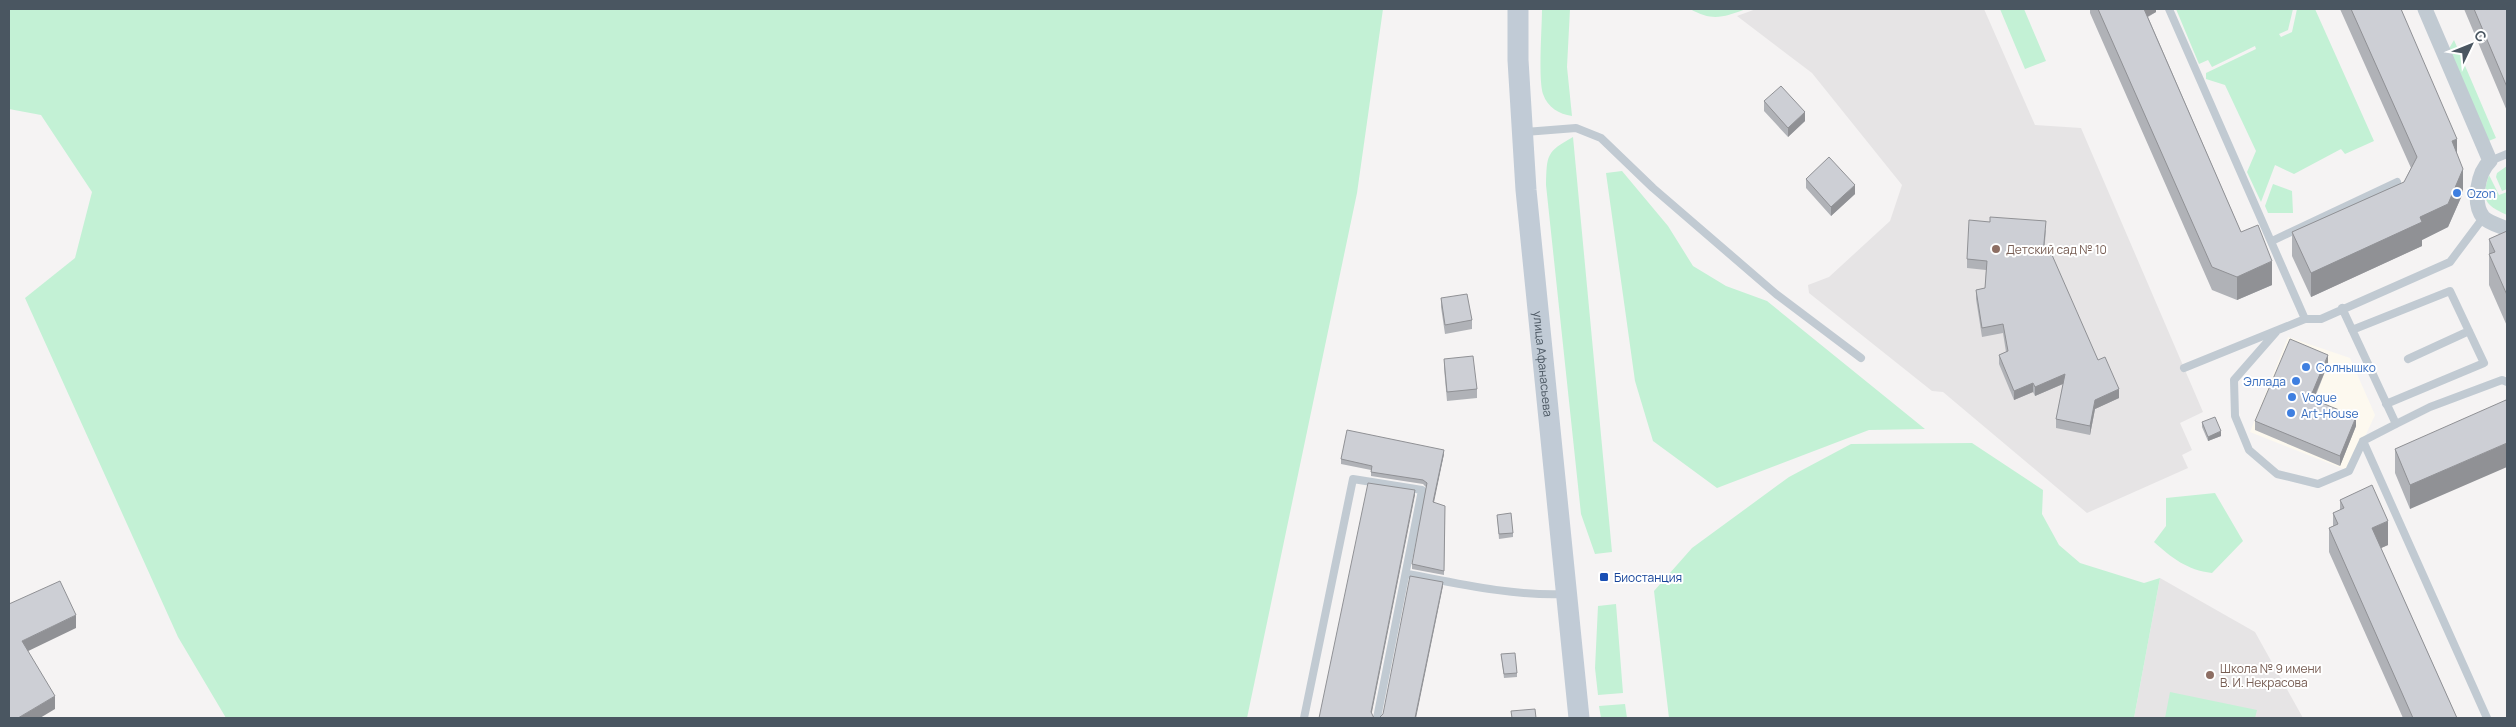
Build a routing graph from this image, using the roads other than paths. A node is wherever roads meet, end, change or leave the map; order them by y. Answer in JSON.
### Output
{"nodes":[{"id":1,"x":1518,"y":9,"type":"edge"},
{"id":2,"x":2169,"y":9,"type":"edge"},
{"id":3,"x":2425,"y":9,"type":"edge"},
{"id":4,"x":1523,"y":133,"type":"junction"},
{"id":5,"x":2507,"y":154,"type":"edge"},
{"id":6,"x":2490,"y":161,"type":"junction"},
{"id":7,"x":2397,"y":182,"type":"dead end"},
{"id":8,"x":2483,"y":218,"type":"junction"},
{"id":9,"x":2507,"y":229,"type":"edge"},
{"id":10,"x":2272,"y":241,"type":"junction"},
{"id":11,"x":2342,"y":308,"type":"junction"},
{"id":12,"x":2306,"y":320,"type":"junction"},
{"id":13,"x":2352,"y":330,"type":"junction"},
{"id":14,"x":2469,"y":331,"type":"junction"},
{"id":15,"x":2276,"y":332,"type":"junction"},
{"id":16,"x":1861,"y":358,"type":"dead end"},
{"id":17,"x":2408,"y":359,"type":"dead end"},
{"id":18,"x":2184,"y":368,"type":"dead end"},
{"id":19,"x":2507,"y":382,"type":"edge"},
{"id":20,"x":2386,"y":404,"type":"junction"},
{"id":21,"x":2396,"y":424,"type":"junction"},
{"id":22,"x":2363,"y":441,"type":"junction"},
{"id":23,"x":1408,"y":574,"type":"junction"},
{"id":24,"x":1567,"y":594,"type":"junction"},
{"id":25,"x":1304,"y":718,"type":"edge"},
{"id":26,"x":1377,"y":718,"type":"edge"},
{"id":27,"x":1579,"y":718,"type":"edge"},
{"id":28,"x":2487,"y":718,"type":"edge"}],
"edges":[{"from":1,"to":4,"type":"main road","name":"улица Афанасьева"},
{"from":2,"to":10,"type":"lane"},
{"from":3,"to":6,"type":"street"},
{"from":4,"to":16,"type":"lane"},
{"from":4,"to":24,"type":"main road","name":"улица Афанасьева"},
{"from":5,"to":6,"type":"lane"},
{"from":6,"to":8,"type":"street"},
{"from":7,"to":10,"type":"lane"},
{"from":8,"to":9,"type":"street"},
{"from":8,"to":11,"type":"lane"},
{"from":10,"to":12,"type":"lane"},
{"from":11,"to":12,"type":"lane"},
{"from":11,"to":13,"type":"lane"},
{"from":12,"to":15,"type":"lane"},
{"from":13,"to":14,"type":"lane"},
{"from":13,"to":20,"type":"lane"},
{"from":14,"to":17,"type":"lane"},
{"from":14,"to":20,"type":"lane"},
{"from":15,"to":18,"type":"lane"},
{"from":15,"to":22,"type":"lane"},
{"from":19,"to":21,"type":"lane"},
{"from":20,"to":21,"type":"lane"},
{"from":21,"to":22,"type":"lane"},
{"from":22,"to":28,"type":"lane"},
{"from":23,"to":24,"type":"lane"},
{"from":23,"to":25,"type":"lane"},
{"from":23,"to":26,"type":"lane"},
{"from":24,"to":27,"type":"main road","name":"улица Афанасьева"}]}
